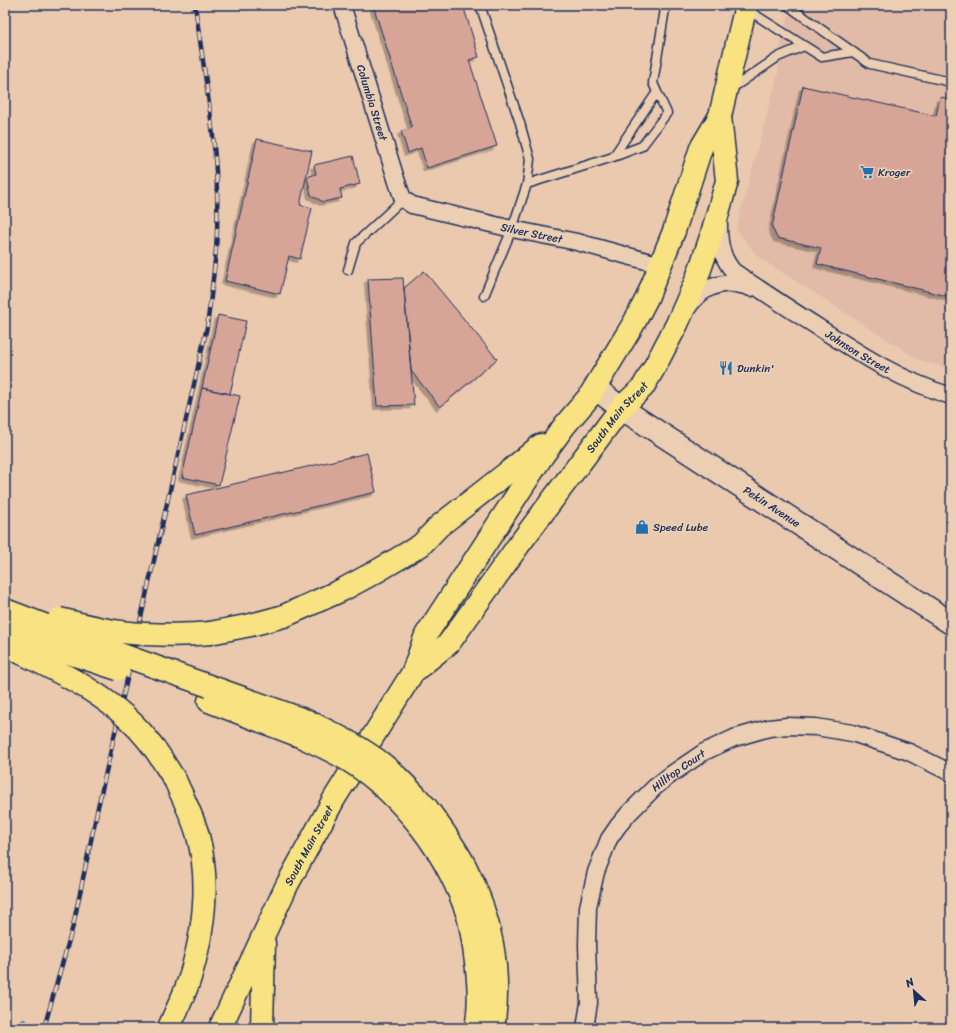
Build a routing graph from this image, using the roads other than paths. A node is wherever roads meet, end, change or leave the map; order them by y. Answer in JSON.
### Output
{"nodes":[{"id":1,"x":342,"y":5,"type":"edge"},
{"id":2,"x":480,"y":5,"type":"edge"},
{"id":3,"x":664,"y":5,"type":"edge"},
{"id":4,"x":787,"y":5,"type":"edge"},
{"id":5,"x":744,"y":6,"type":"edge"},
{"id":6,"x":804,"y":46,"type":"junction"},
{"id":7,"x":853,"y":52,"type":"junction"},
{"id":8,"x":951,"y":82,"type":"edge"},
{"id":9,"x":657,"y":92,"type":"junction"},
{"id":10,"x":725,"y":93,"type":"junction"},
{"id":11,"x":720,"y":116,"type":"junction"},
{"id":12,"x":613,"y":157,"type":"junction"},
{"id":13,"x":527,"y":184,"type":"junction"},
{"id":14,"x":404,"y":198,"type":"junction"},
{"id":15,"x":719,"y":210,"type":"junction"},
{"id":16,"x":512,"y":229,"type":"junction"},
{"id":17,"x":661,"y":265,"type":"junction"},
{"id":18,"x":348,"y":270,"type":"dead end"},
{"id":19,"x":484,"y":296,"type":"dead end"},
{"id":20,"x":770,"y":296,"type":"junction"},
{"id":21,"x":677,"y":324,"type":"junction"},
{"id":22,"x":595,"y":388,"type":"junction"},
{"id":23,"x":951,"y":396,"type":"edge"},
{"id":24,"x":621,"y":408,"type":"junction"},
{"id":25,"x":565,"y":425,"type":"junction"},
{"id":26,"x":5,"y":605,"type":"edge"},
{"id":27,"x":5,"y":610,"type":"edge"},
{"id":28,"x":951,"y":623,"type":"edge"},
{"id":29,"x":5,"y":632,"type":"edge"},
{"id":30,"x":5,"y":644,"type":"edge"},
{"id":31,"x":413,"y":672,"type":"junction"},
{"id":32,"x":207,"y":693,"type":"junction"},
{"id":33,"x":951,"y":773,"type":"edge"},
{"id":34,"x":420,"y":813,"type":"junction"},
{"id":35,"x":264,"y":935,"type":"junction"},
{"id":36,"x":169,"y":1028,"type":"edge"},
{"id":37,"x":220,"y":1028,"type":"edge"},
{"id":38,"x":262,"y":1028,"type":"edge"},
{"id":39,"x":476,"y":1028,"type":"edge"},
{"id":40,"x":493,"y":1028,"type":"edge"},
{"id":41,"x":585,"y":1028,"type":"edge"}],
"edges":[{"from":1,"to":14,"type":"street","name":"Columbia Street"},
{"from":2,"to":13,"type":"lane"},
{"from":3,"to":9,"type":"lane"},
{"from":4,"to":7,"type":"lane"},
{"from":5,"to":6,"type":"lane"},
{"from":5,"to":10,"type":"main road","name":"South Main Street"},
{"from":6,"to":7,"type":"lane"},
{"from":6,"to":10,"type":"lane"},
{"from":7,"to":8,"type":"lane"},
{"from":9,"to":12,"type":"lane"},
{"from":9,"to":12,"type":"lane"},
{"from":10,"to":11,"type":"main road","name":"South Main Street"},
{"from":11,"to":15,"type":"main road","name":"South Main Street"},
{"from":11,"to":17,"type":"main road","name":"South Main Street"},
{"from":12,"to":13,"type":"lane"},
{"from":13,"to":16,"type":"lane"},
{"from":14,"to":16,"type":"street","name":"Silver Street"},
{"from":14,"to":18,"type":"lane"},
{"from":15,"to":20,"type":"street","name":"Johnson Street"},
{"from":15,"to":21,"type":"main road","name":"South Main Street"},
{"from":16,"to":17,"type":"street","name":"Silver Street"},
{"from":16,"to":19,"type":"lane"},
{"from":17,"to":22,"type":"main road","name":"South Main Street"},
{"from":20,"to":21,"type":"street","name":"Johnson Street"},
{"from":20,"to":23,"type":"street","name":"Johnson Street"},
{"from":21,"to":24,"type":"main road","name":"South Main Street"},
{"from":22,"to":24,"type":"street","name":"Pekin Avenue"},
{"from":22,"to":25,"type":"main road","name":"South Main Street"},
{"from":24,"to":28,"type":"street","name":"Pekin Avenue"},
{"from":24,"to":31,"type":"main road","name":"South Main Street"},
{"from":25,"to":26,"type":"main road","bridge":true},
{"from":25,"to":31,"type":"main road","name":"South Main Street"},
{"from":27,"to":32,"type":"main road","bridge":true},
{"from":29,"to":32,"type":"main road","bridge":true},
{"from":30,"to":36,"type":"main road","bridge":true},
{"from":31,"to":35,"type":"main road","name":"South Main Street"},
{"from":32,"to":34,"type":"main road","bridge":true},
{"from":33,"to":41,"type":"street","name":"Hilltop Court"},
{"from":34,"to":39,"type":"main road"},
{"from":34,"to":40,"type":"main road"},
{"from":35,"to":37,"type":"main road","name":"South Main Street"},
{"from":35,"to":38,"type":"main road"}]}
